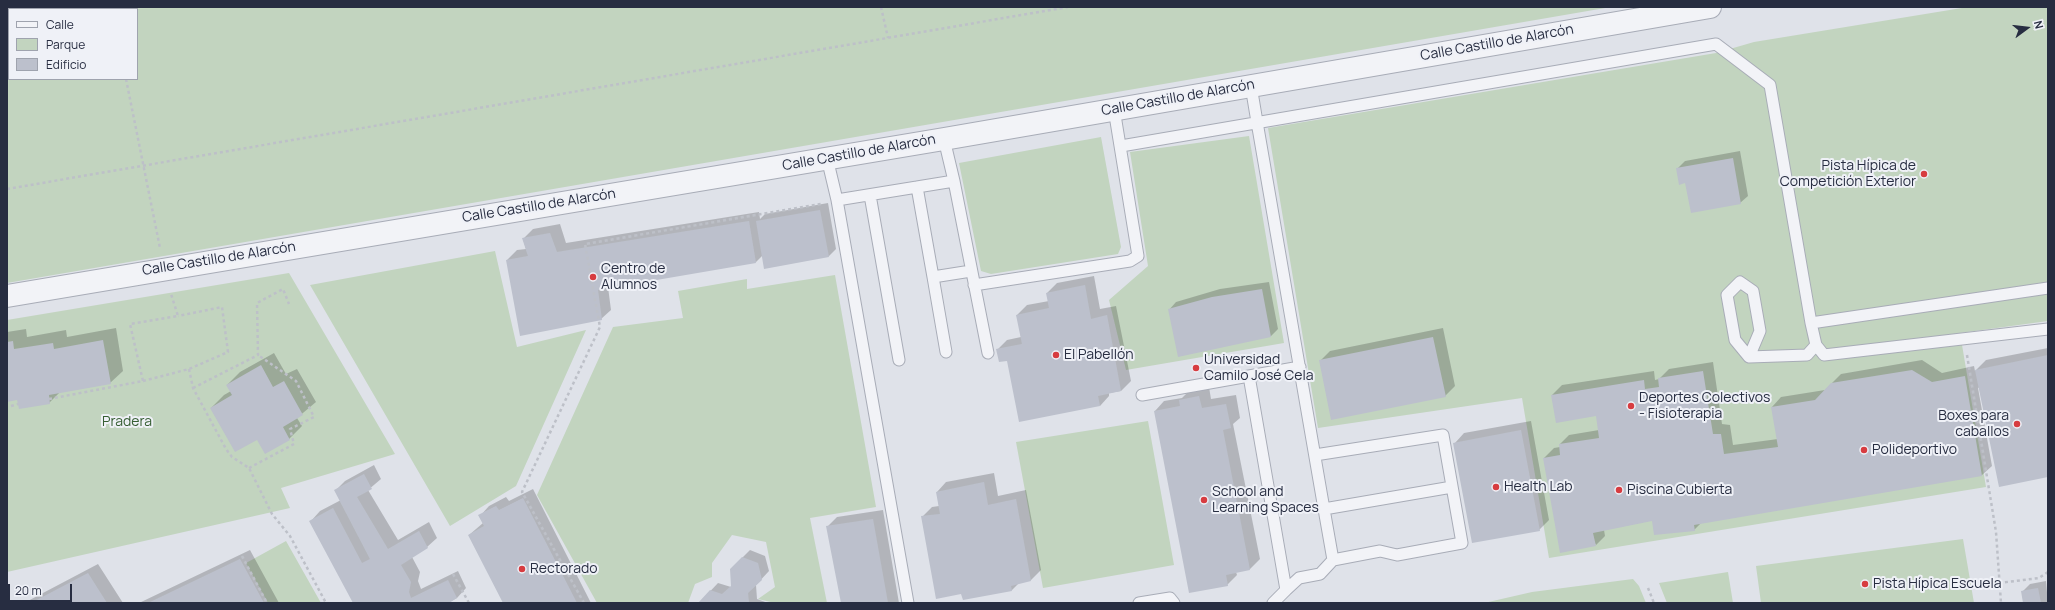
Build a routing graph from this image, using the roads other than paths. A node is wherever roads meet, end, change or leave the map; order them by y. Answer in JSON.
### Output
{"nodes":[{"id":1,"x":1710,"y":7,"type":"edge"},
{"id":2,"x":1251,"y":86,"type":"junction"},
{"id":3,"x":1114,"y":109,"type":"junction"},
{"id":4,"x":1257,"y":122,"type":"junction"},
{"id":5,"x":944,"y":139,"type":"junction"},
{"id":6,"x":1121,"y":146,"type":"junction"},
{"id":7,"x":827,"y":158,"type":"junction"},
{"id":8,"x":954,"y":181,"type":"junction"},
{"id":9,"x":917,"y":187,"type":"junction"},
{"id":10,"x":870,"y":195,"type":"junction"},
{"id":11,"x":837,"y":200,"type":"junction"},
{"id":12,"x":971,"y":271,"type":"junction"},
{"id":13,"x":933,"y":277,"type":"junction"},
{"id":14,"x":974,"y":285,"type":"junction"},
{"id":15,"x":2048,"y":288,"type":"edge"},
{"id":16,"x":7,"y":296,"type":"edge"},
{"id":17,"x":1811,"y":323,"type":"junction"},
{"id":18,"x":2048,"y":329,"type":"edge"},
{"id":19,"x":1816,"y":345,"type":"junction"},
{"id":20,"x":946,"y":352,"type":"dead end"},
{"id":21,"x":988,"y":353,"type":"dead end"},
{"id":22,"x":1749,"y":357,"type":"junction"},
{"id":23,"x":899,"y":360,"type":"dead end"},
{"id":24,"x":1300,"y":367,"type":"junction"},
{"id":25,"x":1249,"y":376,"type":"junction"},
{"id":26,"x":1142,"y":395,"type":"dead end"},
{"id":27,"x":1315,"y":455,"type":"junction"},
{"id":28,"x":1452,"y":487,"type":"junction"},
{"id":29,"x":1324,"y":509,"type":"junction"},
{"id":30,"x":1333,"y":560,"type":"junction"},
{"id":31,"x":1286,"y":590,"type":"junction"},
{"id":32,"x":908,"y":603,"type":"edge"},
{"id":33,"x":1139,"y":603,"type":"edge"},
{"id":34,"x":1174,"y":603,"type":"edge"},
{"id":35,"x":1273,"y":603,"type":"edge"}],
"edges":[{"from":1,"to":2,"type":"street","name":"Calle Castillo de Alarcón"},
{"from":2,"to":3,"type":"street","name":"Calle Castillo de Alarcón"},
{"from":2,"to":4,"type":"lane"},
{"from":3,"to":5,"type":"street","name":"Calle Castillo de Alarcón"},
{"from":3,"to":6,"type":"lane"},
{"from":4,"to":6,"type":"lane"},
{"from":4,"to":17,"type":"lane"},
{"from":4,"to":24,"type":"lane"},
{"from":5,"to":7,"type":"street","name":"Calle Castillo de Alarcón"},
{"from":5,"to":8,"type":"lane"},
{"from":6,"to":14,"type":"lane"},
{"from":7,"to":11,"type":"lane"},
{"from":7,"to":16,"type":"street","name":"Calle Castillo de Alarcón"},
{"from":8,"to":9,"type":"lane"},
{"from":8,"to":12,"type":"lane"},
{"from":9,"to":10,"type":"lane"},
{"from":9,"to":13,"type":"lane"},
{"from":10,"to":11,"type":"lane"},
{"from":10,"to":23,"type":"lane"},
{"from":11,"to":32,"type":"lane"},
{"from":12,"to":13,"type":"lane"},
{"from":12,"to":14,"type":"lane"},
{"from":13,"to":20,"type":"lane"},
{"from":14,"to":21,"type":"lane"},
{"from":15,"to":17,"type":"lane"},
{"from":17,"to":19,"type":"lane"},
{"from":18,"to":19,"type":"lane"},
{"from":19,"to":22,"type":"lane"},
{"from":22,"to":22,"type":"lane"},
{"from":24,"to":25,"type":"lane"},
{"from":24,"to":27,"type":"lane"},
{"from":25,"to":26,"type":"lane"},
{"from":25,"to":31,"type":"lane"},
{"from":27,"to":28,"type":"lane"},
{"from":27,"to":29,"type":"lane"},
{"from":28,"to":29,"type":"lane"},
{"from":28,"to":30,"type":"lane"},
{"from":29,"to":30,"type":"lane"},
{"from":30,"to":31,"type":"lane"},
{"from":31,"to":35,"type":"lane"},
{"from":33,"to":34,"type":"lane"}]}
